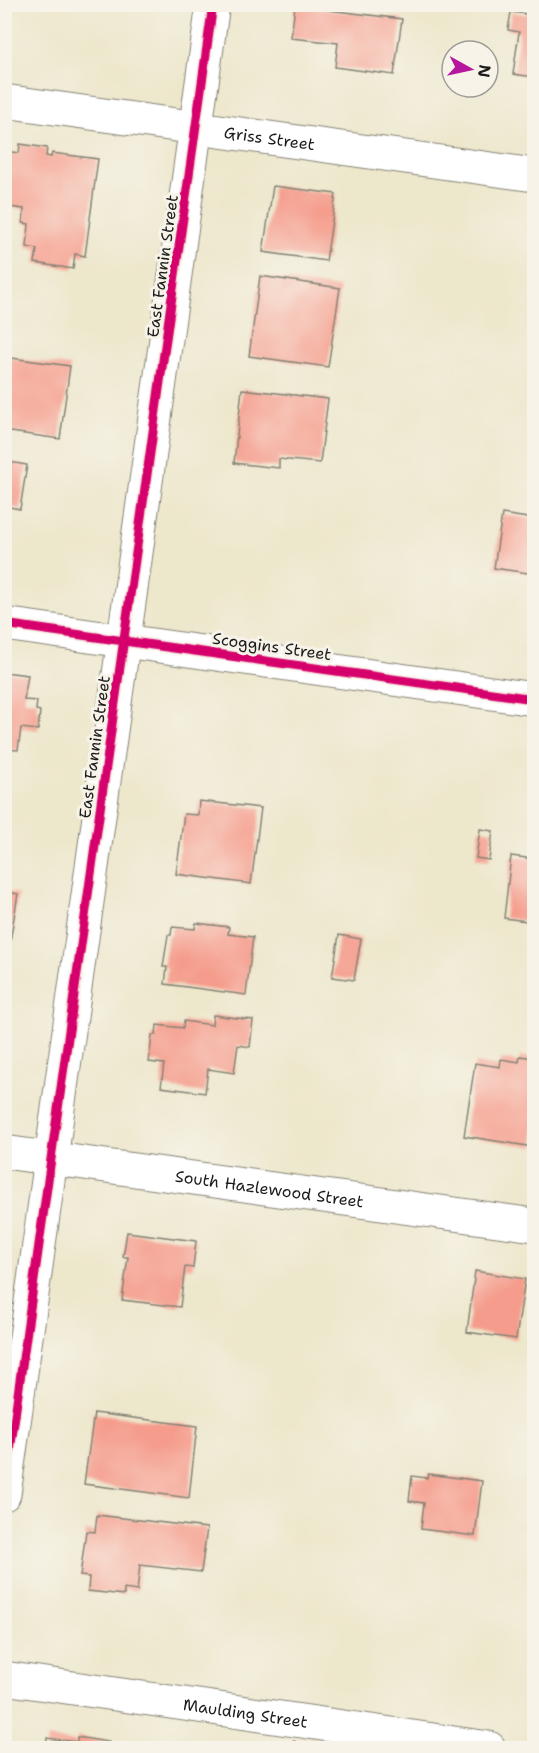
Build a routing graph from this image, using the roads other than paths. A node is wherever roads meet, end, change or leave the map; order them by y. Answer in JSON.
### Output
{"nodes":[{"id":1,"x":213,"y":4,"type":"edge"},
{"id":2,"x":4,"y":101,"type":"edge"},
{"id":3,"x":196,"y":128,"type":"junction"},
{"id":4,"x":534,"y":175,"type":"edge"},
{"id":5,"x":4,"y":624,"type":"edge"},
{"id":6,"x":124,"y":641,"type":"junction"},
{"id":7,"x":534,"y":699,"type":"edge"},
{"id":8,"x":4,"y":1152,"type":"edge"},
{"id":9,"x":51,"y":1159,"type":"junction"},
{"id":10,"x":534,"y":1225,"type":"edge"},
{"id":11,"x":4,"y":1494,"type":"edge"},
{"id":12,"x":4,"y":1678,"type":"edge"},
{"id":13,"x":489,"y":1749,"type":"edge"}],
"edges":[{"from":1,"to":3,"type":"street","name":"East Fannin Street"},
{"from":2,"to":3,"type":"street","name":"Griss Street"},
{"from":3,"to":4,"type":"street","name":"Griss Street"},
{"from":3,"to":6,"type":"street","name":"East Fannin Street"},
{"from":5,"to":6,"type":"street","name":"Scoggins Street"},
{"from":6,"to":7,"type":"street","name":"Scoggins Street"},
{"from":6,"to":9,"type":"street","name":"East Fannin Street"},
{"from":8,"to":9,"type":"street","name":"South Hazlewood Street"},
{"from":9,"to":10,"type":"street","name":"South Hazlewood Street"},
{"from":9,"to":11,"type":"street","name":"East Fannin Street"},
{"from":12,"to":13,"type":"street","name":"Maulding Street"}]}
